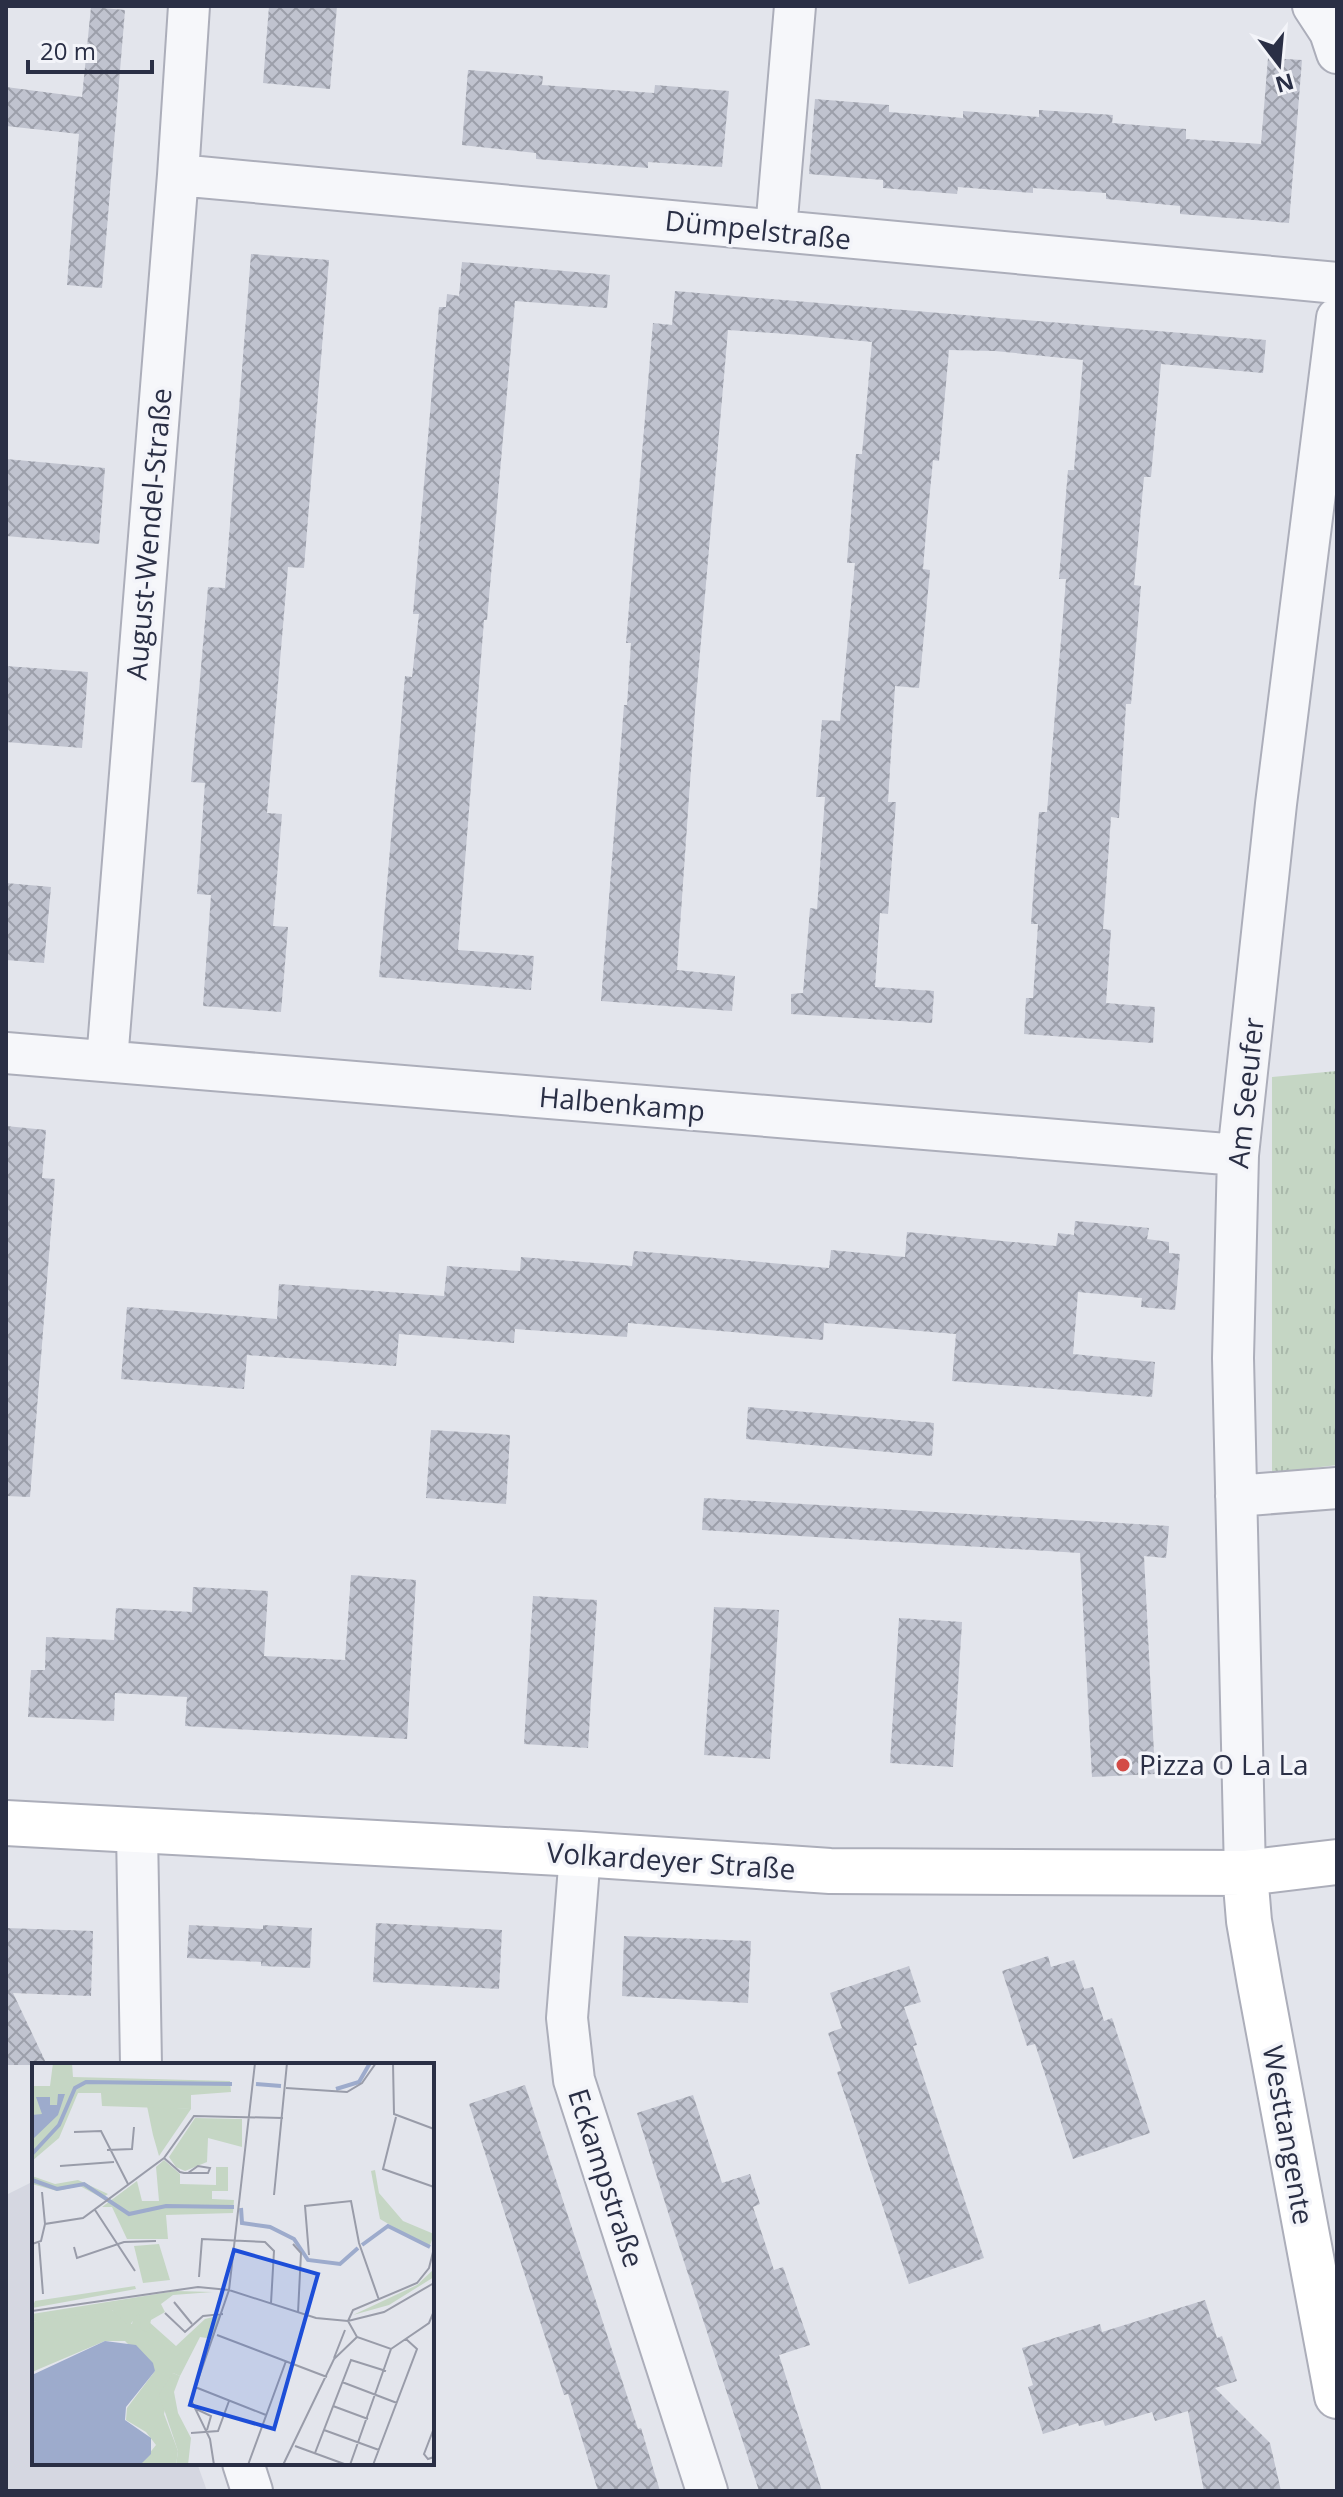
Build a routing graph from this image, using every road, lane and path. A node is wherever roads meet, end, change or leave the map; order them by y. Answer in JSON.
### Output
{"nodes":[{"id":1,"x":189,"y":6,"type":"edge"},
{"id":2,"x":795,"y":6,"type":"edge"},
{"id":3,"x":1313,"y":6,"type":"edge"},
{"id":4,"x":1337,"y":53,"type":"edge"},
{"id":5,"x":178,"y":175,"type":"junction"},
{"id":6,"x":776,"y":230,"type":"junction"},
{"id":7,"x":1337,"y":283,"type":"edge"},
{"id":8,"x":1337,"y":318,"type":"edge"},
{"id":9,"x":6,"y":1053,"type":"edge"},
{"id":10,"x":107,"y":1061,"type":"junction"},
{"id":11,"x":1238,"y":1155,"type":"junction"},
{"id":12,"x":1337,"y":1488,"type":"edge"},
{"id":13,"x":1236,"y":1496,"type":"junction"},
{"id":14,"x":6,"y":1823,"type":"edge"},
{"id":15,"x":137,"y":1831,"type":"junction"},
{"id":16,"x":580,"y":1854,"type":"junction"},
{"id":17,"x":1337,"y":1862,"type":"edge"},
{"id":18,"x":1245,"y":1873,"type":"junction"},
{"id":19,"x":141,"y":2063,"type":"edge"},
{"id":20,"x":1337,"y":2396,"type":"edge"},
{"id":21,"x":244,"y":2465,"type":"edge"},
{"id":22,"x":252,"y":2491,"type":"edge"},
{"id":23,"x":707,"y":2491,"type":"edge"}],
"edges":[{"from":1,"to":5,"type":"street","name":"August-Wendel-Straße"},
{"from":2,"to":6,"type":"street"},
{"from":3,"to":4,"type":"street"},
{"from":5,"to":6,"type":"street","name":"Dümpelstraße"},
{"from":5,"to":10,"type":"street","name":"August-Wendel-Straße"},
{"from":6,"to":7,"type":"street","name":"Dümpelstraße"},
{"from":8,"to":11,"type":"street","name":"Am Seeufer"},
{"from":9,"to":10,"type":"street","name":"Halbenkamp"},
{"from":10,"to":11,"type":"street","name":"Halbenkamp"},
{"from":11,"to":13,"type":"street","name":"Am Seeufer"},
{"from":12,"to":13,"type":"street"},
{"from":13,"to":18,"type":"street","name":"Am Seeufer"},
{"from":14,"to":15,"type":"main road","name":"Volkardeyer Straße"},
{"from":15,"to":16,"type":"main road","name":"Volkardeyer Straße"},
{"from":15,"to":19,"type":"street"},
{"from":16,"to":18,"type":"main road","name":"Volkardeyer Straße"},
{"from":16,"to":23,"type":"street","name":"Eckampstraße"},
{"from":17,"to":18,"type":"main road","name":"Volkardeyer Straße"},
{"from":18,"to":20,"type":"main road","name":"Westtangente"},
{"from":21,"to":22,"type":"street"}]}
